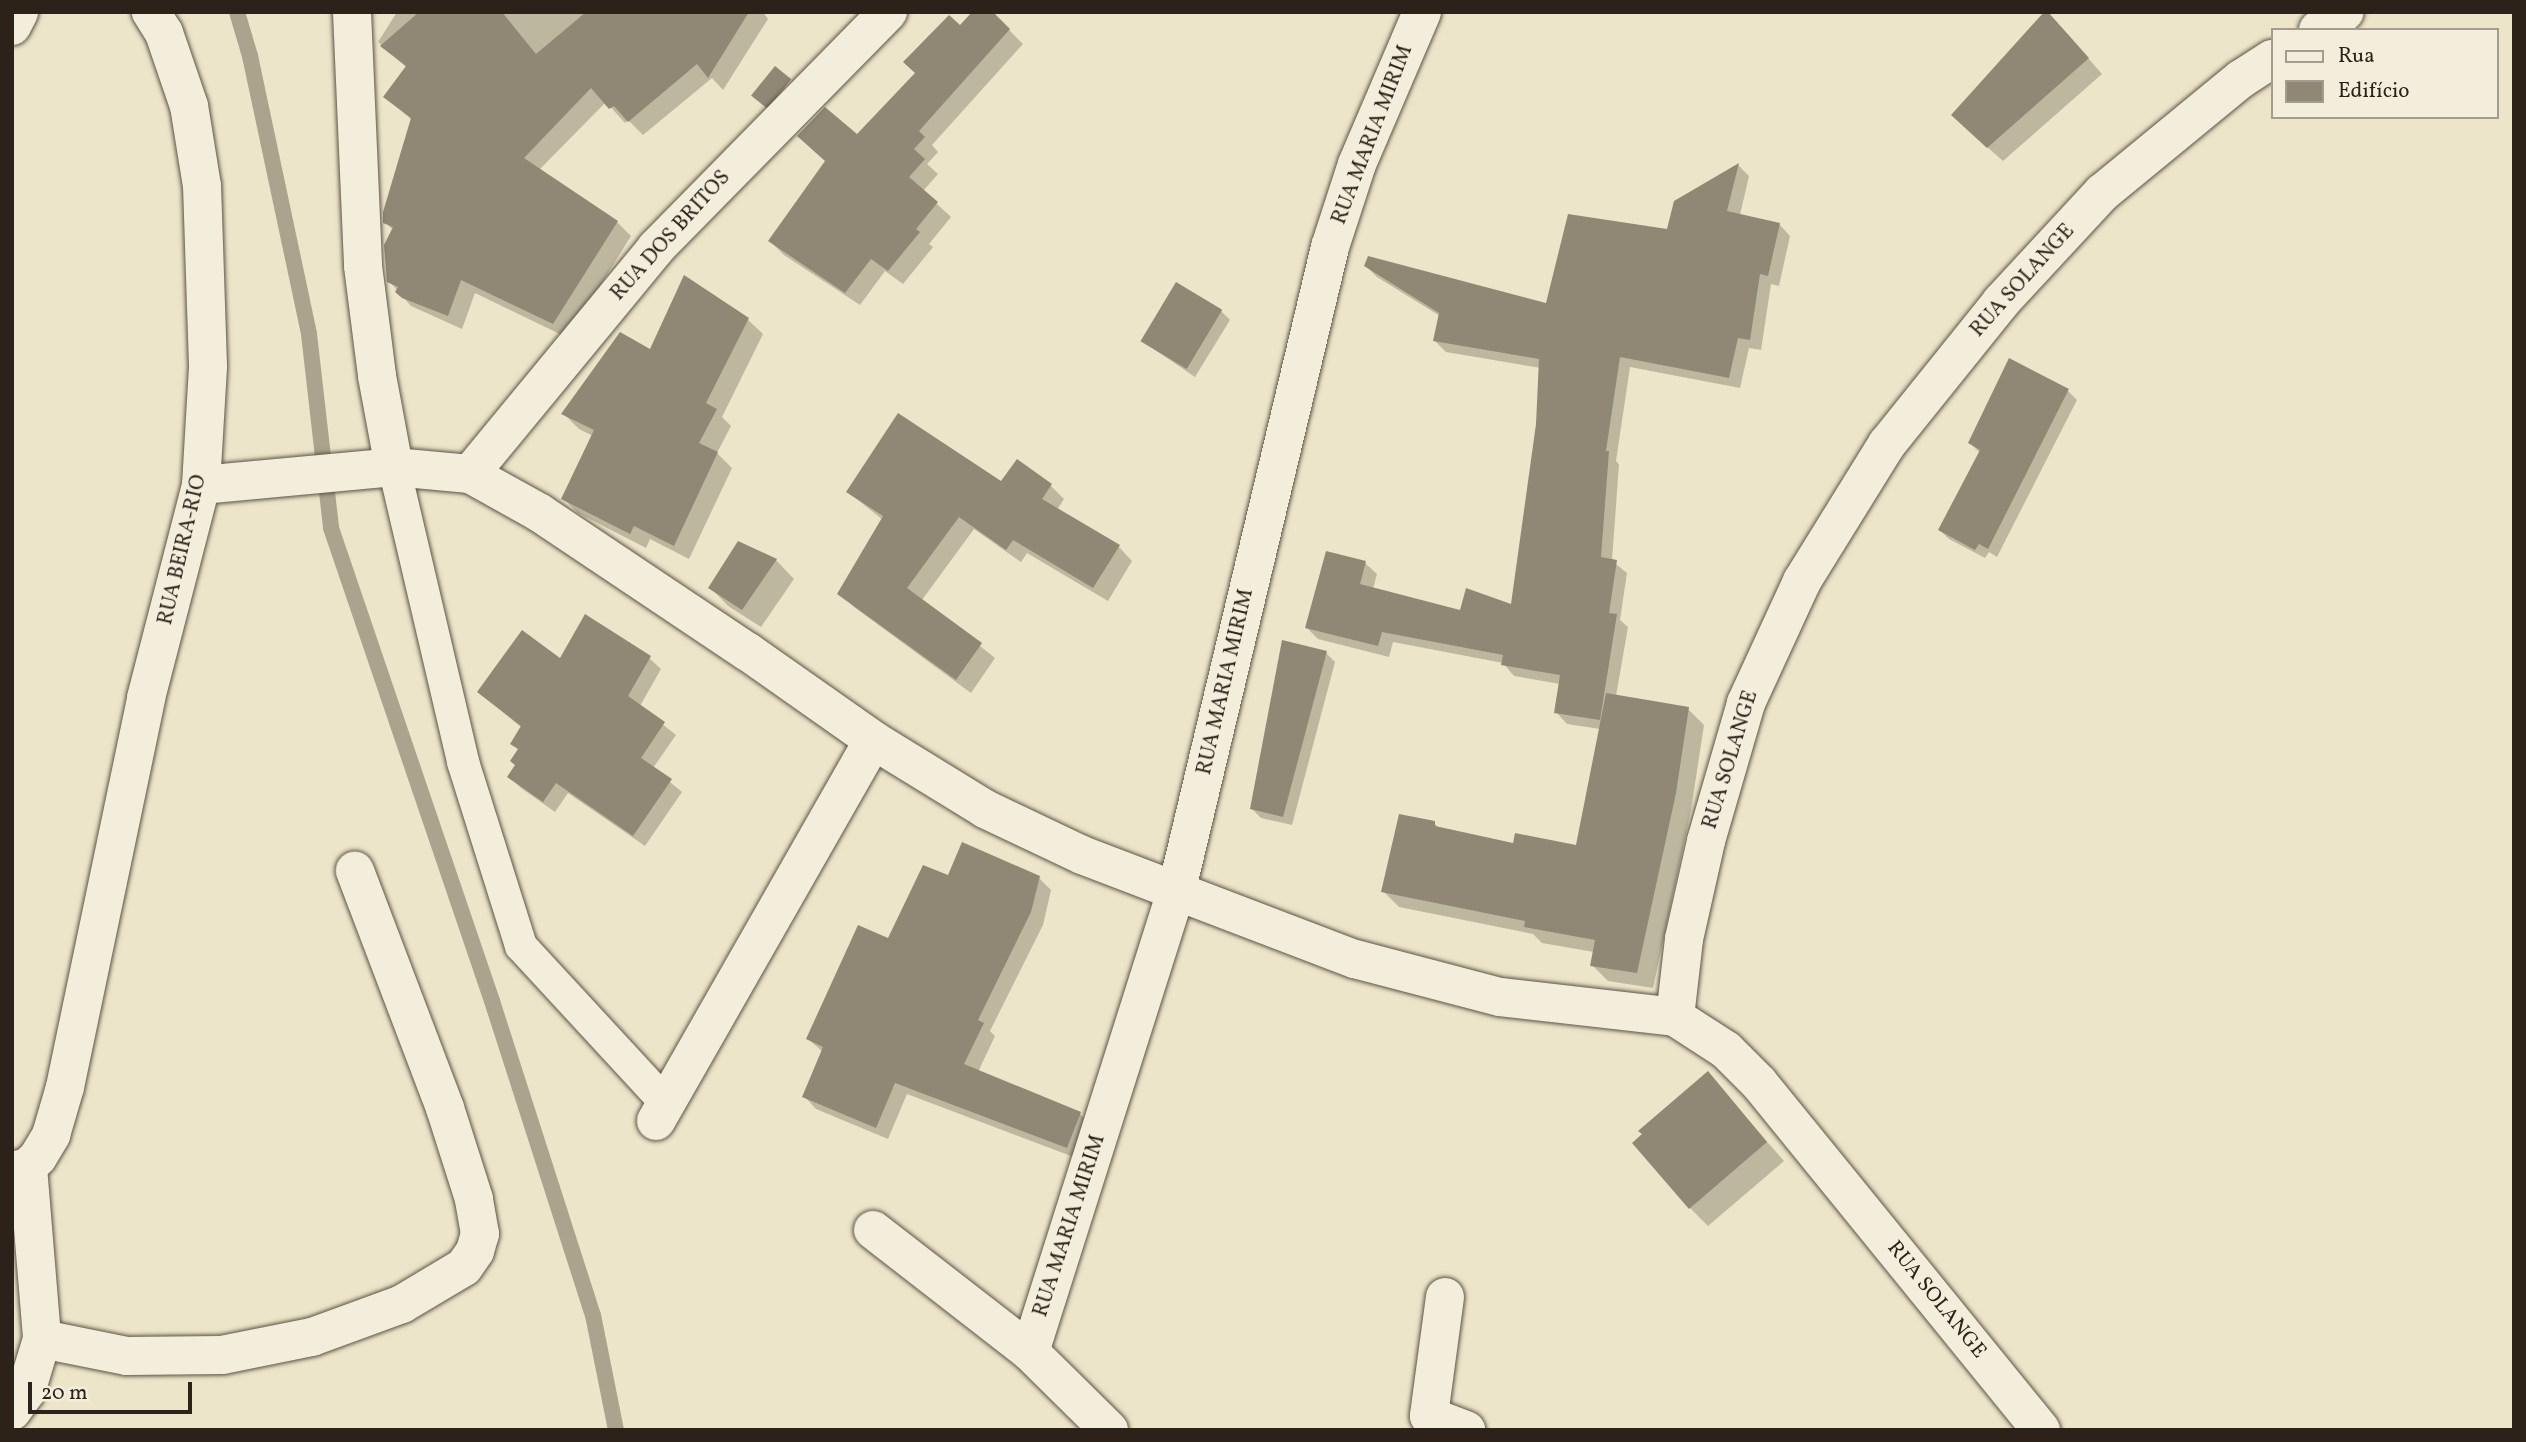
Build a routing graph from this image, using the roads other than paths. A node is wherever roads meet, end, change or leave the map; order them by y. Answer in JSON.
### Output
{"nodes":[{"id":1,"x":19,"y":12,"type":"edge"},
{"id":2,"x":151,"y":12,"type":"edge"},
{"id":3,"x":352,"y":12,"type":"edge"},
{"id":4,"x":888,"y":12,"type":"edge"},
{"id":5,"x":1422,"y":12,"type":"edge"},
{"id":6,"x":2345,"y":12,"type":"edge"},
{"id":7,"x":12,"y":26,"type":"edge"},
{"id":8,"x":2321,"y":28,"type":"edge"},
{"id":9,"x":2270,"y":60,"type":"edge"},
{"id":10,"x":380,"y":469,"type":"junction"},
{"id":11,"x":470,"y":474,"type":"junction"},
{"id":12,"x":201,"y":485,"type":"junction"},
{"id":13,"x":873,"y":740,"type":"junction"},
{"id":14,"x":355,"y":871,"type":"dead end"},
{"id":15,"x":1176,"y":893,"type":"junction"},
{"id":16,"x":1675,"y":1017,"type":"junction"},
{"id":17,"x":662,"y":1113,"type":"joint"},
{"id":18,"x":20,"y":1169,"type":"edge"},
{"id":19,"x":873,"y":1230,"type":"dead end"},
{"id":20,"x":1445,"y":1297,"type":"dead end"},
{"id":21,"x":42,"y":1339,"type":"junction"},
{"id":22,"x":1030,"y":1352,"type":"junction"},
{"id":23,"x":12,"y":1411,"type":"edge"},
{"id":24,"x":1427,"y":1423,"type":"edge"},
{"id":25,"x":1109,"y":1430,"type":"edge"},
{"id":26,"x":1466,"y":1430,"type":"edge"},
{"id":27,"x":2041,"y":1430,"type":"edge"}],
"edges":[{"from":1,"to":7,"type":"street"},
{"from":2,"to":12,"type":"street","name":"RUA BEIRA-RIO"},
{"from":3,"to":10,"type":"street"},
{"from":4,"to":11,"type":"street","name":"RUA DOS BRITOS"},
{"from":5,"to":15,"type":"street","name":"RUA MARIA MIRIM"},
{"from":6,"to":8,"type":"street"},
{"from":9,"to":16,"type":"street","name":"RUA SOLANGE"},
{"from":10,"to":11,"type":"street"},
{"from":10,"to":12,"type":"street"},
{"from":10,"to":17,"type":"lane"},
{"from":11,"to":13,"type":"street"},
{"from":12,"to":18,"type":"street","name":"RUA BEIRA-RIO"},
{"from":13,"to":15,"type":"street"},
{"from":13,"to":17,"type":"street"},
{"from":14,"to":21,"type":"street"},
{"from":15,"to":16,"type":"street"},
{"from":15,"to":22,"type":"street","name":"RUA MARIA MIRIM"},
{"from":16,"to":27,"type":"street","name":"RUA SOLANGE"},
{"from":18,"to":21,"type":"street"},
{"from":19,"to":22,"type":"street"},
{"from":20,"to":24,"type":"street"},
{"from":21,"to":23,"type":"street"},
{"from":22,"to":25,"type":"street"},
{"from":24,"to":26,"type":"street"}]}
